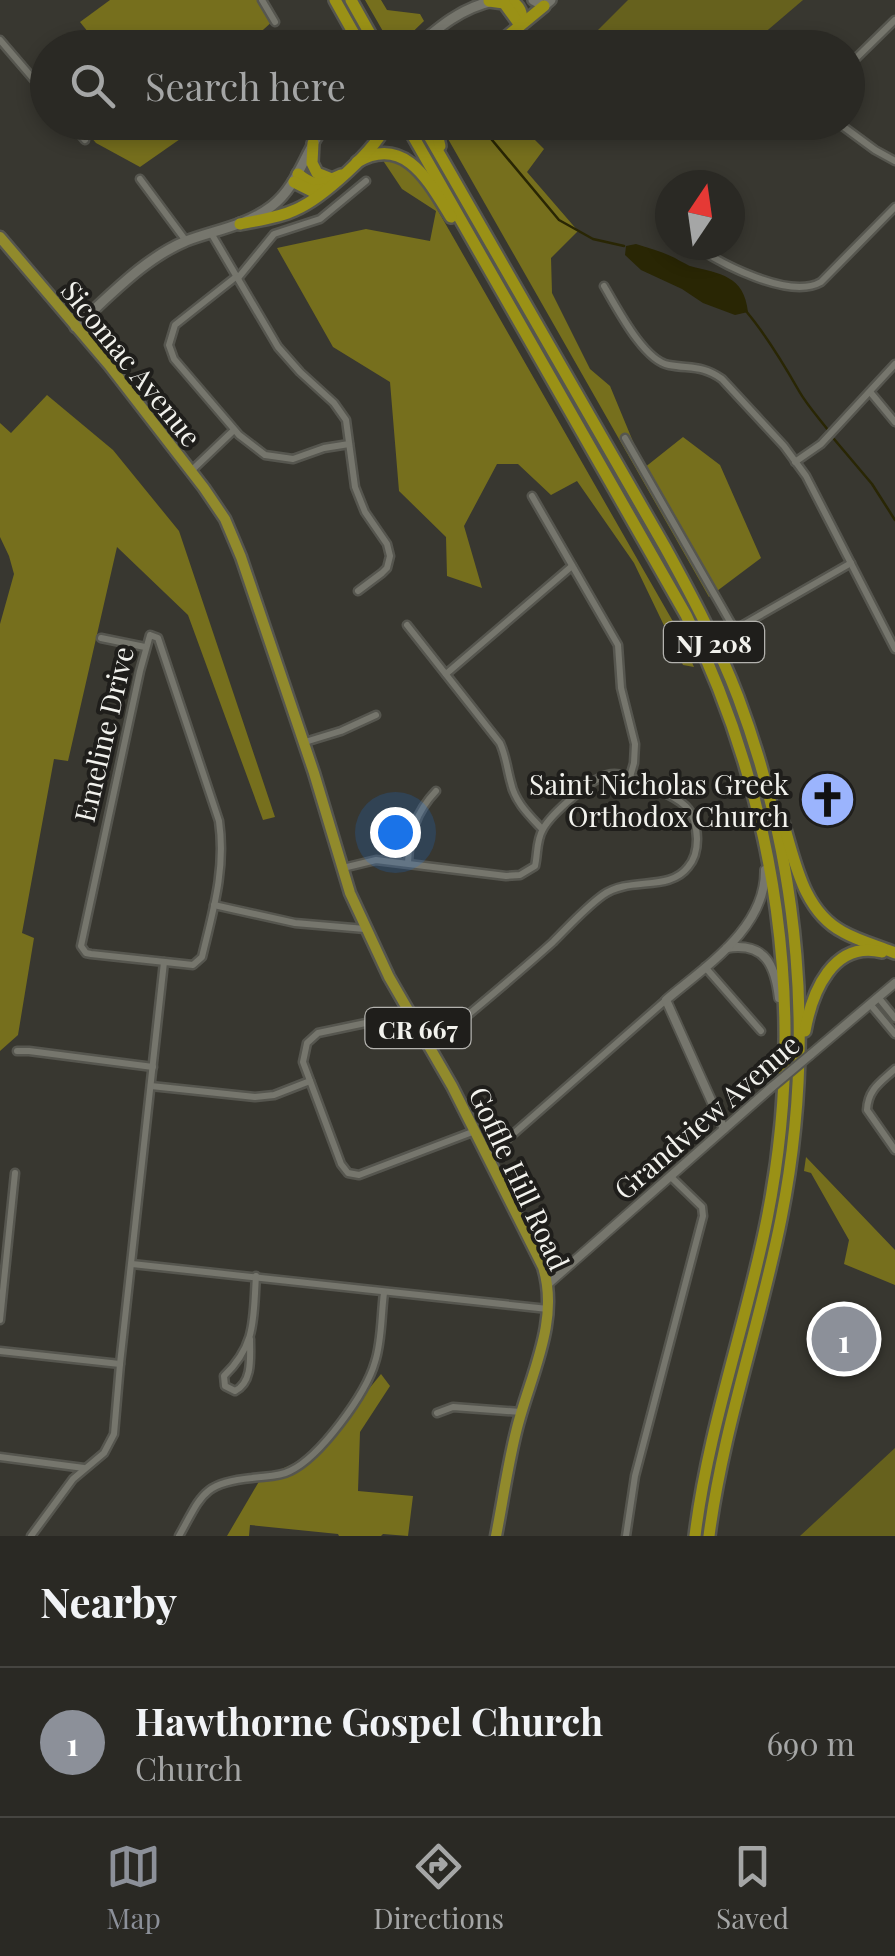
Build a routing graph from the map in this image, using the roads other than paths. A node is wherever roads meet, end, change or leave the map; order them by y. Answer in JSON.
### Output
{"nodes":[{"id":1,"x":262,"y":0,"type":"edge"},
{"id":2,"x":334,"y":0,"type":"edge"},
{"id":3,"x":351,"y":0,"type":"edge"},
{"id":4,"x":492,"y":0,"type":"edge"},
{"id":5,"x":510,"y":0,"type":"edge"},
{"id":6,"x":543,"y":2,"type":"edge"},
{"id":7,"x":473,"y":4,"type":"edge"},
{"id":8,"x":895,"y":20,"type":"edge"},
{"id":9,"x":275,"y":22,"type":"dead end"},
{"id":10,"x":520,"y":25,"type":"junction"},
{"id":11,"x":350,"y":30,"type":"edge"},
{"id":12,"x":368,"y":30,"type":"edge"},
{"id":13,"x":437,"y":30,"type":"edge"},
{"id":14,"x":514,"y":30,"type":"edge"},
{"id":15,"x":0,"y":40,"type":"edge"},
{"id":16,"x":865,"y":49,"type":"edge"},
{"id":17,"x":30,"y":75,"type":"edge"},
{"id":18,"x":316,"y":140,"type":"edge"},
{"id":19,"x":378,"y":140,"type":"edge"},
{"id":20,"x":416,"y":140,"type":"edge"},
{"id":21,"x":431,"y":140,"type":"edge"},
{"id":22,"x":438,"y":140,"type":"edge"},
{"id":23,"x":862,"y":140,"type":"edge"},
{"id":24,"x":314,"y":143,"type":"junction"},
{"id":25,"x":895,"y":161,"type":"edge"},
{"id":26,"x":357,"y":162,"type":"junction"},
{"id":27,"x":342,"y":175,"type":"junction"},
{"id":28,"x":296,"y":178,"type":"junction"},
{"id":29,"x":140,"y":179,"type":"dead end"},
{"id":30,"x":366,"y":181,"type":"dead end"},
{"id":31,"x":329,"y":188,"type":"junction"},
{"id":32,"x":895,"y":207,"type":"edge"},
{"id":33,"x":473,"y":212,"type":"junction"},
{"id":34,"x":240,"y":224,"type":"junction"},
{"id":35,"x":210,"y":233,"type":"junction"},
{"id":36,"x":0,"y":237,"type":"edge"},
{"id":37,"x":186,"y":241,"type":"junction"},
{"id":38,"x":724,"y":260,"type":"edge"},
{"id":39,"x":238,"y":277,"type":"junction"},
{"id":40,"x":500,"y":286,"type":"junction"},
{"id":41,"x":604,"y":286,"type":"dead end"},
{"id":42,"x":75,"y":327,"type":"junction"},
{"id":43,"x":895,"y":364,"type":"edge"},
{"id":44,"x":871,"y":393,"type":"junction"},
{"id":45,"x":895,"y":422,"type":"edge"},
{"id":46,"x":234,"y":430,"type":"junction"},
{"id":47,"x":626,"y":438,"type":"dead end"},
{"id":48,"x":349,"y":444,"type":"junction"},
{"id":49,"x":795,"y":462,"type":"junction"},
{"id":50,"x":190,"y":472,"type":"junction"},
{"id":51,"x":532,"y":496,"type":"dead end"},
{"id":52,"x":225,"y":519,"type":"joint"},
{"id":53,"x":851,"y":563,"type":"junction"},
{"id":54,"x":572,"y":566,"type":"junction"},
{"id":55,"x":358,"y":590,"type":"dead end"},
{"id":56,"x":407,"y":625,"type":"dead end"},
{"id":57,"x":101,"y":638,"type":"dead end"},
{"id":58,"x":145,"y":647,"type":"junction"},
{"id":59,"x":895,"y":649,"type":"edge"},
{"id":60,"x":446,"y":674,"type":"junction"},
{"id":61,"x":376,"y":714,"type":"dead end"},
{"id":62,"x":754,"y":742,"type":"junction"},
{"id":63,"x":303,"y":743,"type":"junction"},
{"id":64,"x":630,"y":777,"type":"junction"},
{"id":65,"x":754,"y":790,"type":"junction"},
{"id":66,"x":436,"y":791,"type":"dead end"},
{"id":67,"x":542,"y":829,"type":"junction"},
{"id":68,"x":408,"y":863,"type":"junction"},
{"id":69,"x":342,"y":868,"type":"junction"},
{"id":70,"x":214,"y":905,"type":"junction"},
{"id":71,"x":366,"y":928,"type":"junction"},
{"id":72,"x":727,"y":948,"type":"junction"},
{"id":73,"x":895,"y":955,"type":"edge"},
{"id":74,"x":164,"y":962,"type":"junction"},
{"id":75,"x":705,"y":967,"type":"junction"},
{"id":76,"x":895,"y":983,"type":"edge"},
{"id":77,"x":666,"y":1000,"type":"junction"},
{"id":78,"x":874,"y":1001,"type":"junction"},
{"id":79,"x":408,"y":1011,"type":"junction"},
{"id":80,"x":895,"y":1018,"type":"edge"},
{"id":81,"x":760,"y":1031,"type":"dead end"},
{"id":82,"x":895,"y":1034,"type":"edge"},
{"id":83,"x":429,"y":1048,"type":"junction"},
{"id":84,"x":17,"y":1051,"type":"dead end"},
{"id":85,"x":153,"y":1066,"type":"junction"},
{"id":86,"x":895,"y":1069,"type":"edge"},
{"id":87,"x":792,"y":1074,"type":"junction"},
{"id":88,"x":310,"y":1081,"type":"junction"},
{"id":89,"x":151,"y":1086,"type":"junction"},
{"id":90,"x":724,"y":1129,"type":"junction"},
{"id":91,"x":475,"y":1131,"type":"junction"},
{"id":92,"x":895,"y":1150,"type":"edge"},
{"id":93,"x":488,"y":1156,"type":"junction"},
{"id":94,"x":15,"y":1173,"type":"dead end"},
{"id":95,"x":670,"y":1176,"type":"junction"},
{"id":96,"x":4,"y":1248,"type":"edge"},
{"id":97,"x":132,"y":1264,"type":"junction"},
{"id":98,"x":256,"y":1276,"type":"junction"},
{"id":99,"x":548,"y":1284,"type":"junction"},
{"id":100,"x":384,"y":1293,"type":"junction"},
{"id":101,"x":549,"y":1310,"type":"junction"},
{"id":102,"x":0,"y":1320,"type":"edge"},
{"id":103,"x":250,"y":1338,"type":"junction"},
{"id":104,"x":0,"y":1351,"type":"edge"},
{"id":105,"x":120,"y":1364,"type":"junction"},
{"id":106,"x":521,"y":1412,"type":"junction"},
{"id":107,"x":437,"y":1413,"type":"dead end"},
{"id":108,"x":0,"y":1457,"type":"edge"},
{"id":109,"x":86,"y":1468,"type":"junction"},
{"id":110,"x":31,"y":1536,"type":"edge"},
{"id":111,"x":178,"y":1536,"type":"edge"},
{"id":112,"x":496,"y":1536,"type":"edge"},
{"id":113,"x":626,"y":1536,"type":"edge"},
{"id":114,"x":695,"y":1536,"type":"edge"},
{"id":115,"x":709,"y":1536,"type":"edge"}],
"edges":[{"from":1,"to":9,"type":"street"},
{"from":2,"to":11,"type":"highway"},
{"from":3,"to":12,"type":"highway"},
{"from":4,"to":7,"type":"main road"},
{"from":4,"to":10,"type":"highway"},
{"from":5,"to":10,"type":"highway"},
{"from":6,"to":10,"type":"highway"},
{"from":7,"to":13,"type":"main road"},
{"from":8,"to":16,"type":"street"},
{"from":10,"to":14,"type":"highway"},
{"from":15,"to":17,"type":"street"},
{"from":18,"to":24,"type":"main road"},
{"from":19,"to":26,"type":"highway"},
{"from":20,"to":40,"type":"highway","number":"NJ 208"},
{"from":21,"to":33,"type":"highway","number":"NJ 208"},
{"from":22,"to":33,"type":"highway"},
{"from":23,"to":25,"type":"street"},
{"from":24,"to":27,"type":"highway"},
{"from":24,"to":28,"type":"main road"},
{"from":26,"to":27,"type":"highway"},
{"from":26,"to":40,"type":"highway"},
{"from":27,"to":28,"type":"highway"},
{"from":27,"to":31,"type":"highway"},
{"from":28,"to":31,"type":"highway"},
{"from":28,"to":34,"type":"main road"},
{"from":29,"to":37,"type":"street"},
{"from":30,"to":39,"type":"street"},
{"from":31,"to":34,"type":"highway"},
{"from":32,"to":38,"type":"street"},
{"from":33,"to":62,"type":"highway","number":"NJ 208"},
{"from":34,"to":35,"type":"main road"},
{"from":35,"to":37,"type":"main road"},
{"from":35,"to":39,"type":"street"},
{"from":36,"to":42,"type":"main road","name":"Sicomac Avenue"},
{"from":37,"to":42,"type":"main road"},
{"from":39,"to":46,"type":"street"},
{"from":39,"to":48,"type":"street"},
{"from":40,"to":65,"type":"highway","number":"NJ 208"},
{"from":41,"to":49,"type":"street"},
{"from":42,"to":50,"type":"main road","name":"Sicomac Avenue","number":"CR 667"},
{"from":43,"to":44,"type":"street"},
{"from":44,"to":45,"type":"street"},
{"from":44,"to":49,"type":"street"},
{"from":46,"to":48,"type":"street"},
{"from":46,"to":50,"type":"street"},
{"from":47,"to":53,"type":"street"},
{"from":48,"to":55,"type":"street"},
{"from":49,"to":53,"type":"street"},
{"from":50,"to":52,"type":"main road","name":"Sicomac Avenue","number":"CR 667"},
{"from":51,"to":54,"type":"street"},
{"from":52,"to":63,"type":"main road","name":"Goffle Hill Road","number":"CR 667"},
{"from":53,"to":59,"type":"street"},
{"from":54,"to":60,"type":"street"},
{"from":54,"to":64,"type":"street"},
{"from":56,"to":60,"type":"street"},
{"from":57,"to":58,"type":"street"},
{"from":58,"to":70,"type":"street","name":"Emeline Drive"},
{"from":58,"to":74,"type":"street","name":"Emeline Drive"},
{"from":60,"to":67,"type":"street"},
{"from":61,"to":63,"type":"street"},
{"from":62,"to":73,"type":"highway"},
{"from":62,"to":87,"type":"highway","number":"NJ 208"},
{"from":63,"to":69,"type":"main road","name":"Goffle Hill Road","number":"CR 667"},
{"from":64,"to":67,"type":"street"},
{"from":64,"to":83,"type":"street"},
{"from":65,"to":72,"type":"street"},
{"from":65,"to":87,"type":"highway","number":"NJ 208"},
{"from":66,"to":68,"type":"street"},
{"from":67,"to":68,"type":"street"},
{"from":68,"to":69,"type":"street"},
{"from":69,"to":71,"type":"main road","name":"Goffle Hill Road","number":"CR 667"},
{"from":70,"to":71,"type":"street"},
{"from":70,"to":74,"type":"street","name":"Emeline Drive"},
{"from":71,"to":79,"type":"main road","name":"Goffle Hill Road","number":"CR 667"},
{"from":72,"to":75,"type":"street"},
{"from":72,"to":87,"type":"street"},
{"from":73,"to":87,"type":"highway"},
{"from":74,"to":85,"type":"street"},
{"from":75,"to":77,"type":"street"},
{"from":75,"to":81,"type":"street"},
{"from":76,"to":78,"type":"street","name":"Grandview Avenue"},
{"from":77,"to":90,"type":"street"},
{"from":77,"to":93,"type":"street"},
{"from":78,"to":80,"type":"street"},
{"from":78,"to":82,"type":"street"},
{"from":78,"to":90,"type":"street","name":"Grandview Avenue","bridge":true},
{"from":79,"to":83,"type":"main road","name":"Goffle Hill Road","number":"CR 667"},
{"from":79,"to":88,"type":"street"},
{"from":83,"to":91,"type":"main road","name":"Goffle Hill Road","number":"CR 667"},
{"from":84,"to":85,"type":"street"},
{"from":85,"to":89,"type":"street"},
{"from":86,"to":92,"type":"street"},
{"from":87,"to":114,"type":"highway","number":"NJ 208"},
{"from":87,"to":115,"type":"highway","number":"NJ 208"},
{"from":88,"to":89,"type":"street"},
{"from":88,"to":91,"type":"street"},
{"from":89,"to":97,"type":"street"},
{"from":90,"to":95,"type":"street","name":"Grandview Avenue"},
{"from":91,"to":93,"type":"main road","name":"Goffle Hill Road","number":"CR 667"},
{"from":93,"to":99,"type":"main road","name":"Goffle Hill Road","number":"CR 667"},
{"from":94,"to":96,"type":"street"},
{"from":95,"to":99,"type":"street","name":"Grandview Avenue"},
{"from":95,"to":113,"type":"street"},
{"from":96,"to":102,"type":"street"},
{"from":97,"to":98,"type":"street"},
{"from":97,"to":105,"type":"street"},
{"from":98,"to":100,"type":"street"},
{"from":98,"to":103,"type":"street"},
{"from":99,"to":101,"type":"main road","name":"Goffle Hill Road","number":"CR 667"},
{"from":100,"to":101,"type":"street"},
{"from":100,"to":111,"type":"street"},
{"from":101,"to":106,"type":"main road","name":"Goffle Hill Road","number":"CR 667"},
{"from":103,"to":103,"type":"street"},
{"from":104,"to":105,"type":"street"},
{"from":105,"to":109,"type":"street"},
{"from":106,"to":107,"type":"street"},
{"from":106,"to":112,"type":"main road","name":"Goffle Hill Road","number":"CR 667"},
{"from":108,"to":109,"type":"street"},
{"from":109,"to":110,"type":"street"}]}
